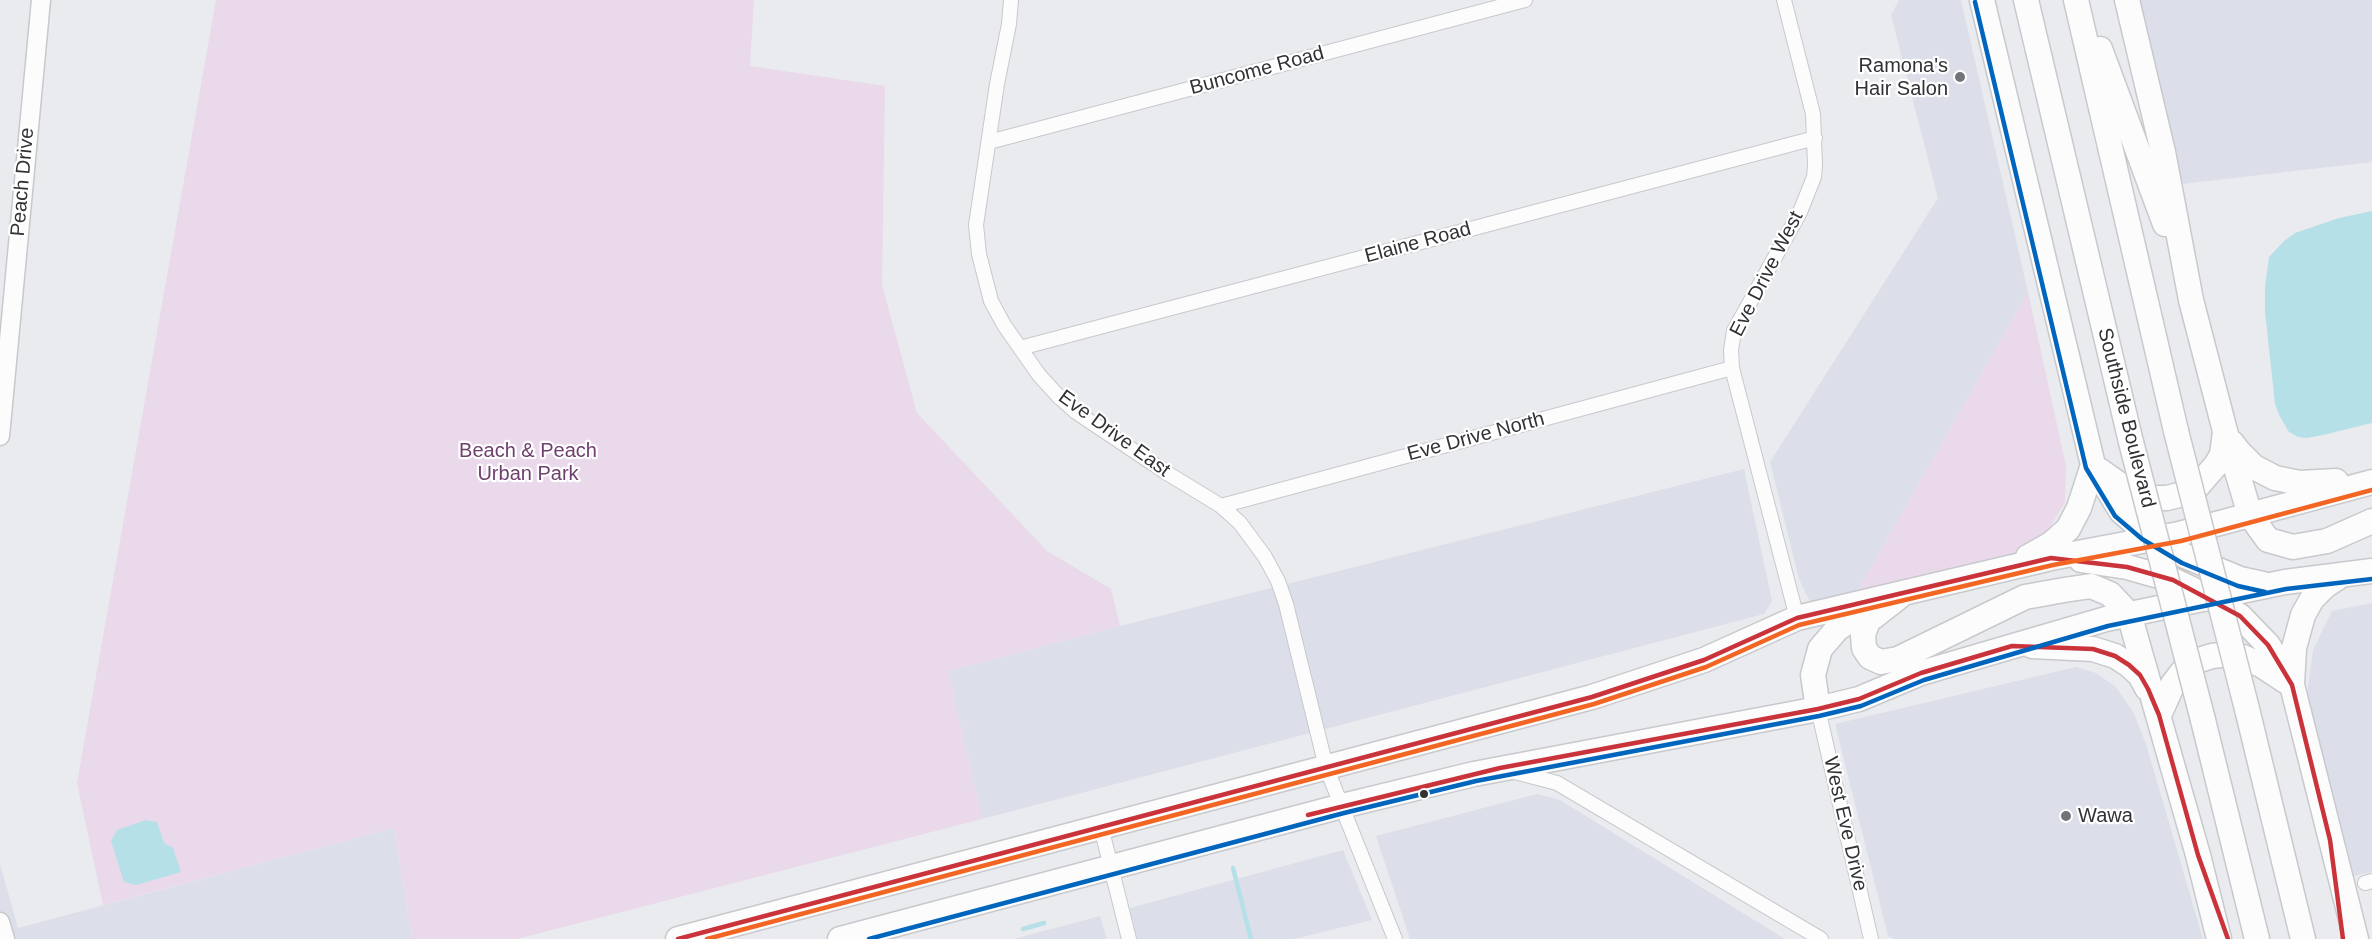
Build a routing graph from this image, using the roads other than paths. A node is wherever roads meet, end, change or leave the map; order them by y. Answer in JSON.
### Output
{"nodes":[{"id":1,"x":41,"y":0,"type":"edge"},
{"id":2,"x":1011,"y":0,"type":"edge"},
{"id":3,"x":1525,"y":0,"type":"edge"},
{"id":4,"x":1784,"y":0,"type":"edge"},
{"id":5,"x":1982,"y":0,"type":"edge"},
{"id":6,"x":2026,"y":0,"type":"edge"},
{"id":7,"x":2076,"y":0,"type":"edge"},
{"id":8,"x":2083,"y":0,"type":"edge"},
{"id":9,"x":2127,"y":0,"type":"edge"},
{"id":10,"x":1815,"y":138,"type":"junction"},
{"id":11,"x":989,"y":142,"type":"junction"},
{"id":12,"x":2191,"y":300,"type":"junction"},
{"id":13,"x":1020,"y":348,"type":"junction"},
{"id":14,"x":1732,"y":368,"type":"junction"},
{"id":15,"x":2225,"y":430,"type":"junction"},
{"id":16,"x":0,"y":435,"type":"edge"},
{"id":17,"x":2093,"y":465,"type":"junction"},
{"id":18,"x":2372,"y":480,"type":"edge"},
{"id":19,"x":1221,"y":507,"type":"junction"},
{"id":20,"x":2250,"y":514,"type":"junction"},
{"id":21,"x":2372,"y":521,"type":"edge"},
{"id":22,"x":2154,"y":539,"type":"junction"},
{"id":23,"x":2051,"y":558,"type":"junction"},
{"id":24,"x":2372,"y":571,"type":"edge"},
{"id":25,"x":2343,"y":574,"type":"junction"},
{"id":26,"x":1969,"y":576,"type":"junction"},
{"id":27,"x":2267,"y":585,"type":"junction"},
{"id":28,"x":1896,"y":594,"type":"junction"},
{"id":29,"x":2208,"y":597,"type":"junction"},
{"id":30,"x":2129,"y":614,"type":"junction"},
{"id":31,"x":1797,"y":618,"type":"junction"},
{"id":32,"x":2012,"y":645,"type":"junction"},
{"id":33,"x":2292,"y":685,"type":"junction"},
{"id":34,"x":1818,"y":709,"type":"junction"},
{"id":35,"x":2158,"y":715,"type":"junction"},
{"id":36,"x":1326,"y":767,"type":"junction"},
{"id":37,"x":1500,"y":768,"type":"junction"},
{"id":38,"x":1342,"y":806,"type":"junction"},
{"id":39,"x":1101,"y":828,"type":"junction"},
{"id":40,"x":2330,"y":840,"type":"junction"},
{"id":41,"x":2198,"y":855,"type":"junction"},
{"id":42,"x":1111,"y":868,"type":"junction"},
{"id":43,"x":0,"y":922,"type":"edge"},
{"id":44,"x":5,"y":939,"type":"edge"},
{"id":45,"x":678,"y":939,"type":"edge"},
{"id":46,"x":840,"y":939,"type":"edge"},
{"id":47,"x":1129,"y":939,"type":"edge"},
{"id":48,"x":1395,"y":939,"type":"edge"},
{"id":49,"x":1821,"y":939,"type":"edge"},
{"id":50,"x":1871,"y":939,"type":"edge"},
{"id":51,"x":2219,"y":939,"type":"edge"},
{"id":52,"x":2228,"y":939,"type":"edge"},
{"id":53,"x":2257,"y":939,"type":"edge"},
{"id":54,"x":2303,"y":939,"type":"edge"},
{"id":55,"x":2343,"y":939,"type":"edge"},
{"id":56,"x":2356,"y":939,"type":"edge"}],
"edges":[{"from":1,"to":16,"type":"street","name":"Peach Drive"},
{"from":2,"to":11,"type":"street","name":"Eve Drive East"},
{"from":3,"to":11,"type":"street","name":"Buncome Road"},
{"from":4,"to":10,"type":"street","name":"Eve Drive West"},
{"from":5,"to":17,"type":"highway"},
{"from":6,"to":53,"type":"highway","name":"Southside Boulevard","bridge":true},
{"from":7,"to":54,"type":"highway","bridge":true},
{"from":8,"to":12,"type":"highway"},
{"from":9,"to":12,"type":"highway"},
{"from":10,"to":13,"type":"street","name":"Elaine Road"},
{"from":10,"to":14,"type":"street","name":"Eve Drive West"},
{"from":11,"to":13,"type":"street","name":"Eve Drive East"},
{"from":12,"to":15,"type":"highway"},
{"from":13,"to":19,"type":"street","name":"Eve Drive East"},
{"from":14,"to":19,"type":"street","name":"Eve Drive North"},
{"from":14,"to":31,"type":"street","name":"Eve Drive West"},
{"from":15,"to":17,"type":"highway"},
{"from":15,"to":18,"type":"highway"},
{"from":15,"to":20,"type":"highway"},
{"from":17,"to":22,"type":"highway"},
{"from":17,"to":26,"type":"highway"},
{"from":18,"to":20,"type":"highway"},
{"from":19,"to":36,"type":"street","name":"Eve Drive East"},
{"from":20,"to":21,"type":"highway"},
{"from":20,"to":22,"type":"highway"},
{"from":22,"to":23,"type":"highway"},
{"from":22,"to":27,"type":"highway"},
{"from":23,"to":26,"type":"highway"},
{"from":23,"to":29,"type":"highway"},
{"from":24,"to":25,"type":"highway"},
{"from":25,"to":27,"type":"highway"},
{"from":25,"to":33,"type":"highway"},
{"from":26,"to":28,"type":"highway"},
{"from":27,"to":29,"type":"highway"},
{"from":28,"to":30,"type":"highway"},
{"from":28,"to":31,"type":"highway"},
{"from":28,"to":34,"type":"highway"},
{"from":29,"to":30,"type":"highway"},
{"from":29,"to":33,"type":"highway"},
{"from":30,"to":32,"type":"highway"},
{"from":30,"to":35,"type":"highway"},
{"from":31,"to":36,"type":"highway"},
{"from":32,"to":34,"type":"highway"},
{"from":32,"to":35,"type":"highway"},
{"from":33,"to":35,"type":"highway"},
{"from":33,"to":40,"type":"highway"},
{"from":34,"to":37,"type":"highway"},
{"from":34,"to":50,"type":"street","name":"West Eve Drive"},
{"from":35,"to":41,"type":"highway"},
{"from":36,"to":38,"type":"street","name":"Eve Drive East"},
{"from":36,"to":39,"type":"highway"},
{"from":37,"to":38,"type":"highway"},
{"from":37,"to":49,"type":"street"},
{"from":38,"to":42,"type":"highway"},
{"from":38,"to":48,"type":"street","name":"Eve Drive East"},
{"from":39,"to":42,"type":"street"},
{"from":39,"to":45,"type":"highway"},
{"from":40,"to":55,"type":"highway"},
{"from":40,"to":56,"type":"highway"},
{"from":41,"to":51,"type":"highway"},
{"from":41,"to":52,"type":"highway"},
{"from":42,"to":46,"type":"highway"},
{"from":42,"to":47,"type":"street"},
{"from":43,"to":44,"type":"street"}]}
